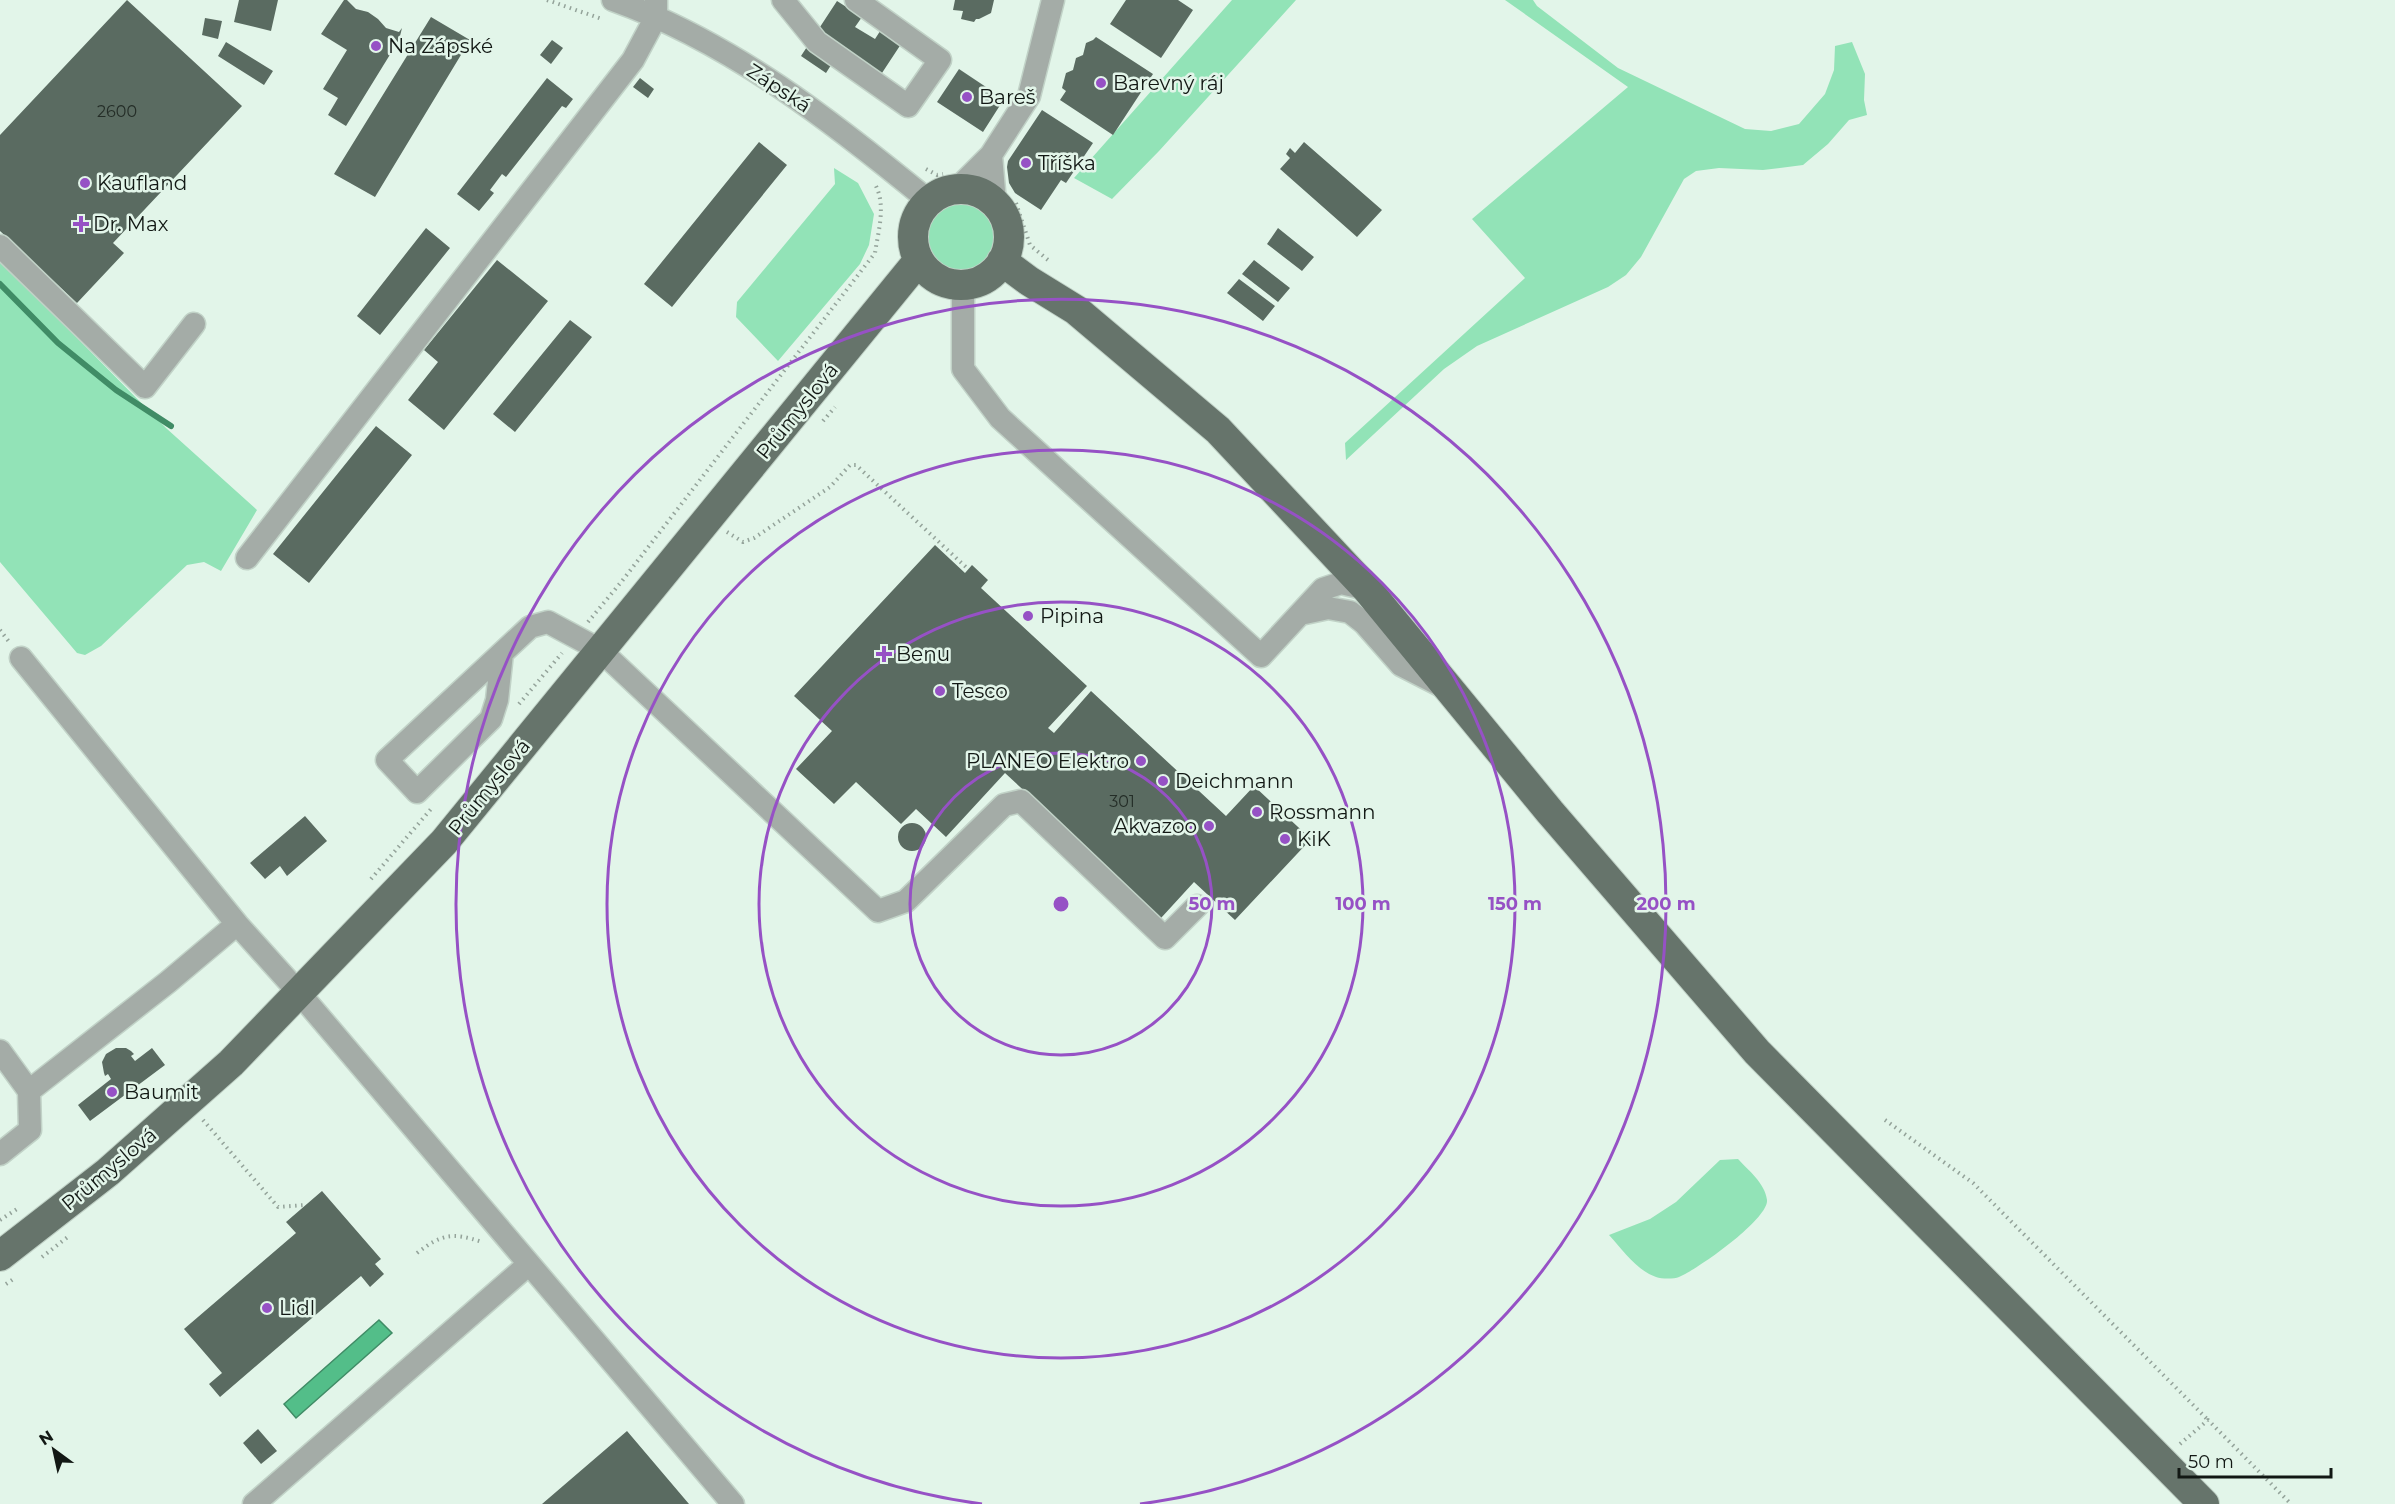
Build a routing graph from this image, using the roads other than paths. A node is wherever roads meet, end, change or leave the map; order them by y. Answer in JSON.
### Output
{"nodes":[{"id":1,"x":783,"y":0,"type":"edge"},
{"id":2,"x":856,"y":0,"type":"edge"},
{"id":3,"x":1053,"y":0,"type":"edge"},
{"id":4,"x":656,"y":9,"type":"edge"},
{"id":5,"x":608,"y":10,"type":"edge"},
{"id":6,"x":991,"y":155,"type":"junction"},
{"id":7,"x":957,"y":189,"type":"junction"},
{"id":8,"x":1004,"y":200,"type":"junction"},
{"id":9,"x":929,"y":201,"type":"junction"},
{"id":10,"x":0,"y":246,"type":"edge"},
{"id":11,"x":919,"y":260,"type":"junction"},
{"id":12,"x":1002,"y":261,"type":"junction"},
{"id":13,"x":963,"y":285,"type":"junction"},
{"id":14,"x":194,"y":324,"type":"dead end"},
{"id":15,"x":247,"y":558,"type":"dead end"},
{"id":16,"x":1366,"y":589,"type":"junction"},
{"id":17,"x":1300,"y":614,"type":"junction"},
{"id":18,"x":587,"y":644,"type":"junction"},
{"id":19,"x":502,"y":653,"type":"junction"},
{"id":20,"x":21,"y":658,"type":"dead end"},
{"id":21,"x":1452,"y":692,"type":"junction"},
{"id":22,"x":1197,"y":906,"type":"dead end"},
{"id":23,"x":237,"y":924,"type":"junction"},
{"id":24,"x":300,"y":994,"type":"junction"},
{"id":25,"x":0,"y":1051,"type":"edge"},
{"id":26,"x":29,"y":1091,"type":"junction"},
{"id":27,"x":0,"y":1154,"type":"edge"},
{"id":28,"x":0,"y":1256,"type":"edge"},
{"id":29,"x":529,"y":1264,"type":"junction"},
{"id":30,"x":254,"y":1504,"type":"edge"},
{"id":31,"x":733,"y":1504,"type":"edge"},
{"id":32,"x":2204,"y":1504,"type":"edge"}],
"edges":[{"from":1,"to":2,"type":"street"},
{"from":3,"to":6,"type":"street"},
{"from":4,"to":5,"type":"street","name":"Zápská"},
{"from":4,"to":9,"type":"street","name":"Zápská"},
{"from":4,"to":15,"type":"street"},
{"from":6,"to":7,"type":"street"},
{"from":6,"to":8,"type":"street"},
{"from":7,"to":8,"type":"main road"},
{"from":7,"to":9,"type":"main road"},
{"from":8,"to":12,"type":"main road"},
{"from":9,"to":11,"type":"main road"},
{"from":10,"to":14,"type":"street"},
{"from":11,"to":13,"type":"main road"},
{"from":11,"to":18,"type":"main road","name":"Průmyslová"},
{"from":12,"to":13,"type":"main road"},
{"from":12,"to":16,"type":"main road"},
{"from":13,"to":17,"type":"street"},
{"from":16,"to":17,"type":"street"},
{"from":16,"to":21,"type":"main road"},
{"from":17,"to":21,"type":"street"},
{"from":18,"to":19,"type":"street"},
{"from":18,"to":22,"type":"street"},
{"from":18,"to":24,"type":"main road","name":"Průmyslová"},
{"from":19,"to":19,"type":"street"},
{"from":20,"to":23,"type":"street"},
{"from":21,"to":32,"type":"main road"},
{"from":23,"to":24,"type":"street"},
{"from":23,"to":26,"type":"street"},
{"from":24,"to":28,"type":"main road","name":"Průmyslová"},
{"from":24,"to":29,"type":"street"},
{"from":25,"to":26,"type":"street"},
{"from":26,"to":27,"type":"street"},
{"from":29,"to":30,"type":"street"},
{"from":29,"to":31,"type":"street"}]}
